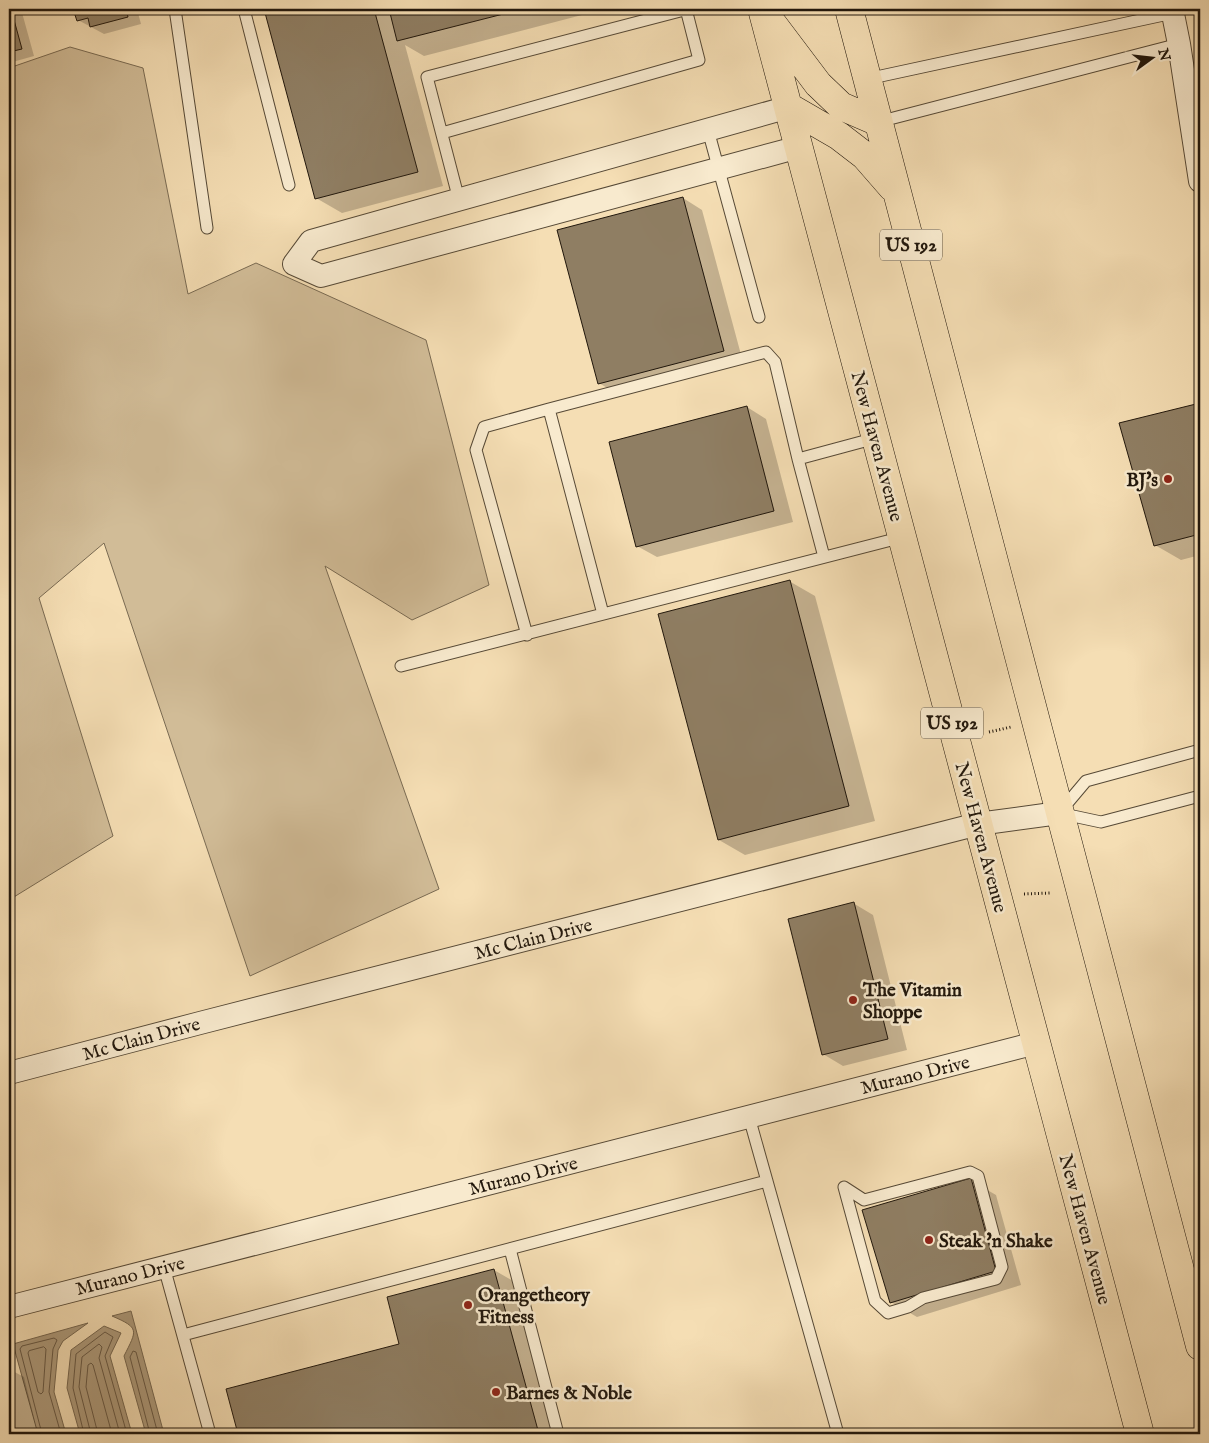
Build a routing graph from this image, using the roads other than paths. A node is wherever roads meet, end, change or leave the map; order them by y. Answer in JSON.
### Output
{"nodes":[{"id":1,"x":175,"y":9,"type":"edge"},
{"id":2,"x":244,"y":9,"type":"edge"},
{"id":3,"x":687,"y":9,"type":"edge"},
{"id":4,"x":849,"y":9,"type":"edge"},
{"id":5,"x":763,"y":10,"type":"edge"},
{"id":6,"x":1172,"y":11,"type":"edge"},
{"id":7,"x":1179,"y":44,"type":"junction"},
{"id":8,"x":868,"y":79,"type":"junction"},
{"id":9,"x":789,"y":107,"type":"junction"},
{"id":10,"x":878,"y":122,"type":"junction"},
{"id":11,"x":708,"y":130,"type":"junction"},
{"id":12,"x":442,"y":133,"type":"junction"},
{"id":13,"x":799,"y":147,"type":"junction"},
{"id":14,"x":720,"y":168,"type":"junction"},
{"id":15,"x":1200,"y":181,"type":"edge"},
{"id":16,"x":289,"y":185,"type":"dead end"},
{"id":17,"x":897,"y":192,"type":"junction"},
{"id":18,"x":459,"y":200,"type":"junction"},
{"id":19,"x":207,"y":228,"type":"dead end"},
{"id":20,"x":759,"y":317,"type":"dead end"},
{"id":21,"x":549,"y":409,"type":"junction"},
{"id":22,"x":876,"y":438,"type":"junction"},
{"id":23,"x":798,"y":459,"type":"junction"},
{"id":24,"x":903,"y":537,"type":"junction"},
{"id":25,"x":824,"y":557,"type":"junction"},
{"id":26,"x":603,"y":614,"type":"junction"},
{"id":27,"x":527,"y":635,"type":"junction"},
{"id":28,"x":401,"y":666,"type":"dead end"},
{"id":29,"x":1200,"y":750,"type":"edge"},
{"id":30,"x":1200,"y":796,"type":"edge"},
{"id":31,"x":1059,"y":813,"type":"junction"},
{"id":32,"x":978,"y":824,"type":"junction"},
{"id":33,"x":1036,"y":1043,"type":"junction"},
{"id":34,"x":9,"y":1074,"type":"edge"},
{"id":35,"x":749,"y":1117,"type":"junction"},
{"id":36,"x":767,"y":1181,"type":"junction"},
{"id":37,"x":844,"y":1187,"type":"joint"},
{"id":38,"x":510,"y":1249,"type":"junction"},
{"id":39,"x":164,"y":1267,"type":"junction"},
{"id":40,"x":9,"y":1306,"type":"edge"},
{"id":41,"x":183,"y":1335,"type":"junction"},
{"id":42,"x":1200,"y":1346,"type":"edge"},
{"id":43,"x":210,"y":1434,"type":"edge"},
{"id":44,"x":558,"y":1434,"type":"edge"},
{"id":45,"x":838,"y":1434,"type":"edge"},
{"id":46,"x":1140,"y":1434,"type":"edge"}],
"edges":[{"from":1,"to":19,"type":"lane"},
{"from":2,"to":16,"type":"lane"},
{"from":3,"to":12,"type":"lane"},
{"from":3,"to":12,"type":"lane"},
{"from":4,"to":8,"type":"main road","number":"US 192"},
{"from":5,"to":9,"type":"main road","name":"New Haven Avenue","number":"US 192"},
{"from":5,"to":10,"type":"main road"},
{"from":6,"to":7,"type":"street"},
{"from":6,"to":8,"type":"lane"},
{"from":7,"to":10,"type":"lane"},
{"from":7,"to":15,"type":"street"},
{"from":8,"to":10,"type":"main road","number":"US 192"},
{"from":9,"to":11,"type":"street"},
{"from":9,"to":13,"type":"main road","name":"New Haven Avenue","number":"US 192"},
{"from":9,"to":17,"type":"main road"},
{"from":10,"to":17,"type":"main road","number":"US 192"},
{"from":11,"to":14,"type":"lane"},
{"from":11,"to":18,"type":"street"},
{"from":12,"to":18,"type":"lane"},
{"from":13,"to":14,"type":"street"},
{"from":13,"to":22,"type":"main road","name":"New Haven Avenue","number":"US 192"},
{"from":14,"to":18,"type":"street"},
{"from":14,"to":20,"type":"lane"},
{"from":17,"to":31,"type":"main road","number":"US 192"},
{"from":21,"to":23,"type":"lane"},
{"from":21,"to":26,"type":"lane"},
{"from":21,"to":27,"type":"lane"},
{"from":22,"to":23,"type":"lane"},
{"from":22,"to":24,"type":"main road","name":"New Haven Avenue","number":"US 192"},
{"from":23,"to":25,"type":"lane"},
{"from":24,"to":25,"type":"lane"},
{"from":24,"to":32,"type":"main road","name":"New Haven Avenue","number":"US 192"},
{"from":25,"to":26,"type":"lane"},
{"from":26,"to":27,"type":"lane"},
{"from":27,"to":28,"type":"lane"},
{"from":29,"to":31,"type":"lane"},
{"from":30,"to":31,"type":"lane"},
{"from":31,"to":32,"type":"street","name":"Mc Clain Drive"},
{"from":31,"to":42,"type":"main road","number":"US 192"},
{"from":32,"to":33,"type":"main road","name":"New Haven Avenue","number":"US 192"},
{"from":32,"to":34,"type":"street","name":"Mc Clain Drive"},
{"from":33,"to":35,"type":"street","name":"Murano Drive"},
{"from":33,"to":46,"type":"main road","name":"New Haven Avenue","number":"US 192"},
{"from":35,"to":36,"type":"lane"},
{"from":35,"to":39,"type":"street","name":"Murano Drive"},
{"from":36,"to":38,"type":"lane"},
{"from":36,"to":45,"type":"lane"},
{"from":37,"to":37,"type":"lane"},
{"from":38,"to":41,"type":"lane"},
{"from":38,"to":44,"type":"lane"},
{"from":39,"to":40,"type":"street","name":"Murano Drive"},
{"from":39,"to":41,"type":"lane"},
{"from":41,"to":43,"type":"lane"}]}
